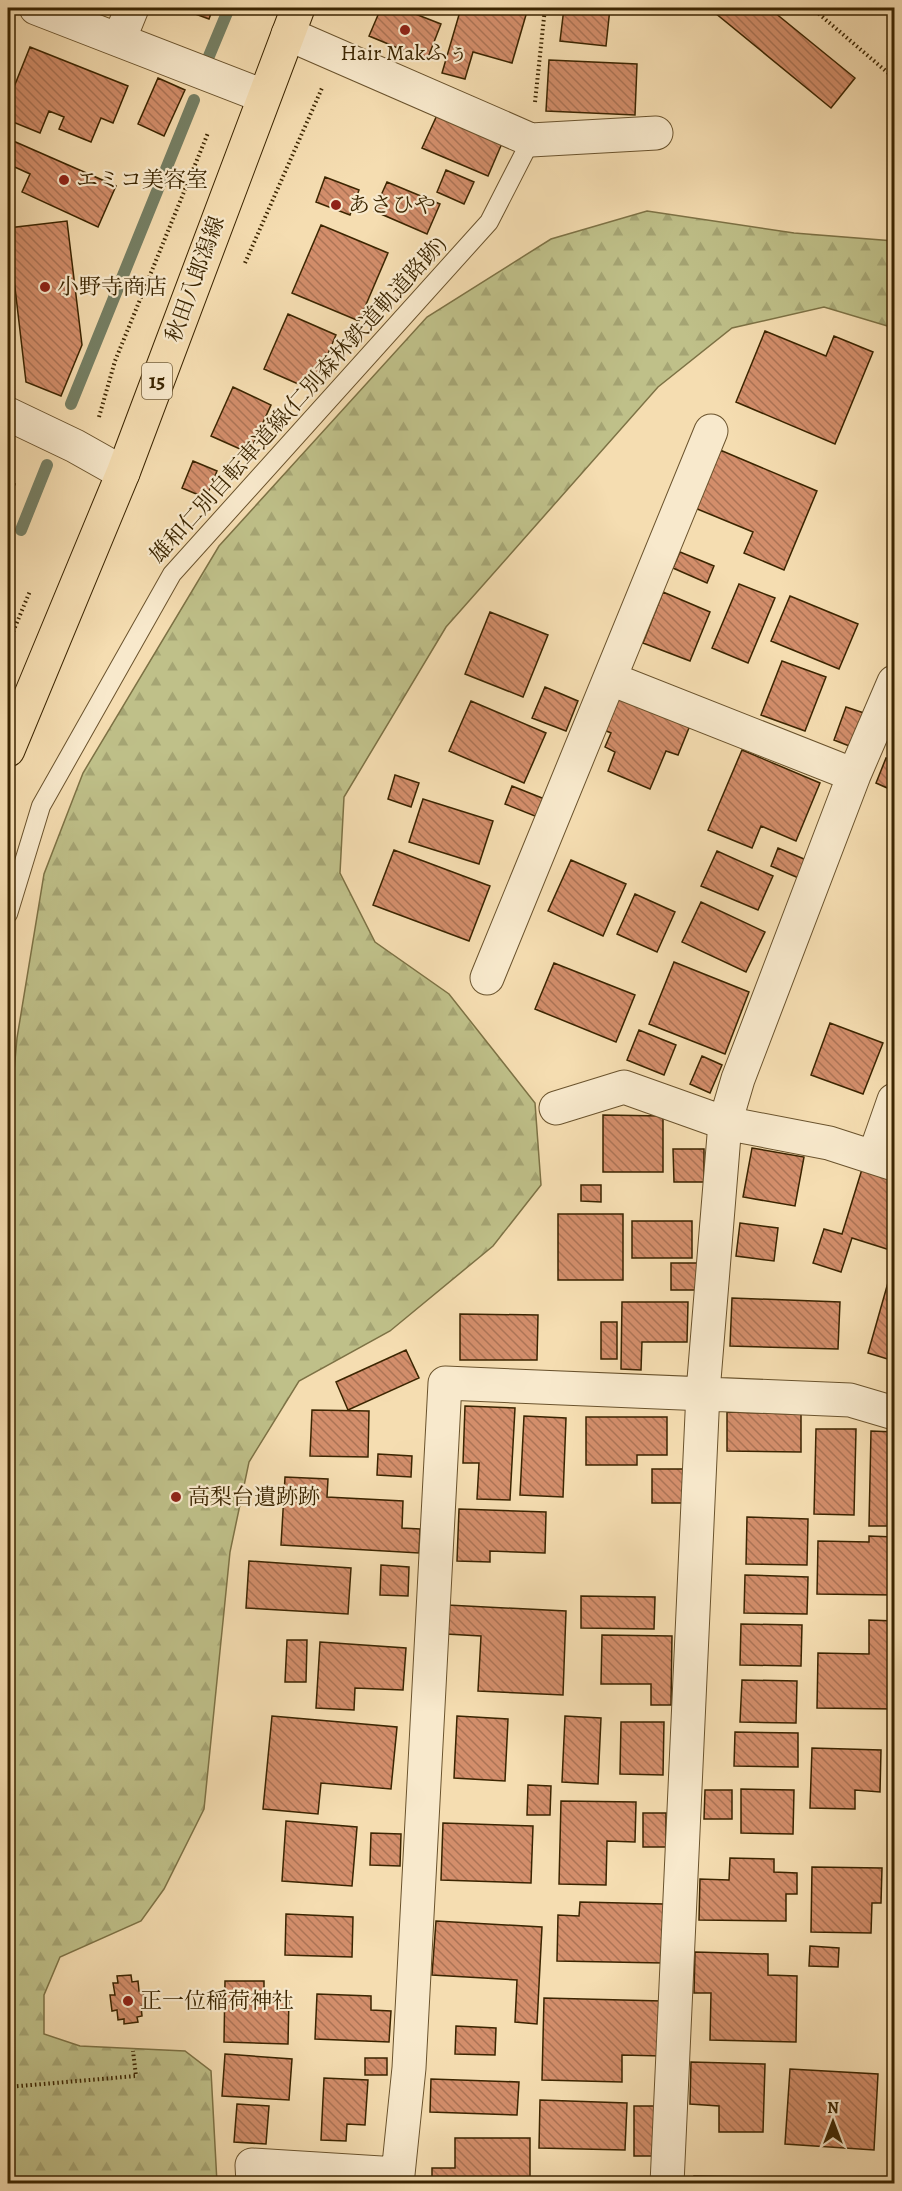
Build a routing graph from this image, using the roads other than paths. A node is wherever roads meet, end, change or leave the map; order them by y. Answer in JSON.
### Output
{"nodes":[{"id":1,"x":36,"y":8,"type":"edge"},
{"id":2,"x":132,"y":8,"type":"edge"},
{"id":3,"x":293,"y":21,"type":"edge"},
{"id":4,"x":119,"y":40,"type":"junction"},
{"id":5,"x":263,"y":96,"type":"junction"},
{"id":6,"x":656,"y":133,"type":"dead end"},
{"id":7,"x":531,"y":140,"type":"junction"},
{"id":8,"x":8,"y":414,"type":"edge"},
{"id":9,"x":711,"y":431,"type":"dead end"},
{"id":10,"x":123,"y":473,"type":"junction"},
{"id":11,"x":611,"y":679,"type":"junction"},
{"id":12,"x":894,"y":682,"type":"edge"},
{"id":13,"x":8,"y":750,"type":"edge"},
{"id":14,"x":854,"y":776,"type":"junction"},
{"id":15,"x":8,"y":914,"type":"edge"},
{"id":16,"x":487,"y":978,"type":"dead end"},
{"id":17,"x":894,"y":1100,"type":"edge"},
{"id":18,"x":556,"y":1108,"type":"dead end"},
{"id":19,"x":725,"y":1123,"type":"junction"},
{"id":20,"x":884,"y":1161,"type":"edge"},
{"id":21,"x":703,"y":1392,"type":"junction"},
{"id":22,"x":894,"y":1413,"type":"edge"},
{"id":23,"x":397,"y":2179,"type":"edge"},
{"id":24,"x":253,"y":2184,"type":"edge"},
{"id":25,"x":667,"y":2184,"type":"edge"}],
"edges":[{"from":1,"to":4,"type":"street"},
{"from":2,"to":4,"type":"street"},
{"from":3,"to":5,"type":"main road","name":"秋田八郎潟線","number":"15"},
{"from":3,"to":7,"type":"street"},
{"from":4,"to":5,"type":"street"},
{"from":5,"to":10,"type":"main road","name":"秋田八郎潟線","number":"15"},
{"from":6,"to":7,"type":"street"},
{"from":7,"to":15,"type":"lane","name":"雄和仁別自転車道線(仁別森林鉄道軌道路跡)"},
{"from":8,"to":10,"type":"street"},
{"from":9,"to":11,"type":"street"},
{"from":10,"to":13,"type":"main road","name":"秋田八郎潟線","number":"15"},
{"from":11,"to":14,"type":"street"},
{"from":11,"to":16,"type":"street"},
{"from":12,"to":14,"type":"street"},
{"from":14,"to":19,"type":"street"},
{"from":17,"to":20,"type":"street"},
{"from":18,"to":19,"type":"street"},
{"from":19,"to":20,"type":"street"},
{"from":19,"to":21,"type":"street"},
{"from":21,"to":22,"type":"street"},
{"from":21,"to":23,"type":"street"},
{"from":21,"to":25,"type":"street"},
{"from":23,"to":24,"type":"street"}]}
